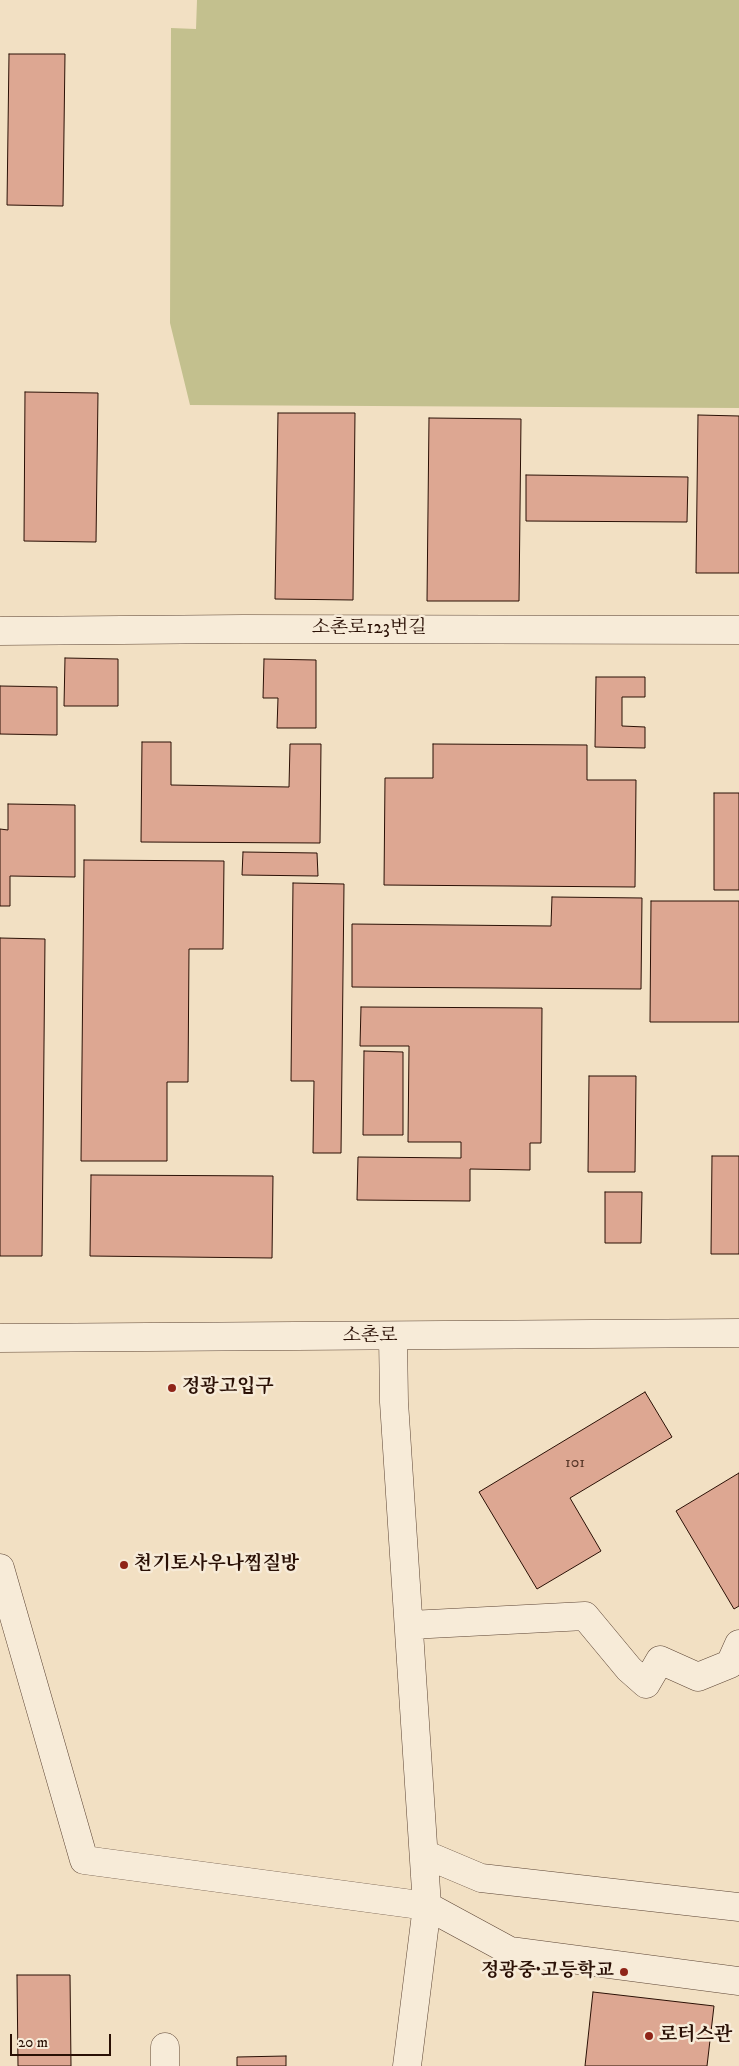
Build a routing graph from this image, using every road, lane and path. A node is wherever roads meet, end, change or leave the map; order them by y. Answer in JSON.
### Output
{"nodes":[{"id":1,"x":739,"y":630,"type":"edge"},
{"id":2,"x":0,"y":632,"type":"edge"},
{"id":3,"x":739,"y":1333,"type":"edge"},
{"id":4,"x":394,"y":1337,"type":"junction"},
{"id":5,"x":0,"y":1338,"type":"edge"},
{"id":6,"x":0,"y":1568,"type":"edge"},
{"id":7,"x":410,"y":1625,"type":"junction"},
{"id":8,"x":739,"y":1644,"type":"edge"},
{"id":9,"x":424,"y":1854,"type":"junction"},
{"id":10,"x":427,"y":1906,"type":"junction"},
{"id":11,"x":739,"y":1907,"type":"edge"},
{"id":12,"x":739,"y":1981,"type":"edge"},
{"id":13,"x":407,"y":2066,"type":"edge"}],
"edges":[{"from":1,"to":2,"type":"street","name":"소촌로123번길"},
{"from":3,"to":4,"type":"street","name":"소촌로"},
{"from":4,"to":5,"type":"street","name":"소촌로"},
{"from":4,"to":7,"type":"street"},
{"from":6,"to":10,"type":"street"},
{"from":7,"to":8,"type":"street"},
{"from":7,"to":9,"type":"street"},
{"from":9,"to":10,"type":"street"},
{"from":9,"to":11,"type":"street"},
{"from":10,"to":12,"type":"street"},
{"from":10,"to":13,"type":"street"}]}
